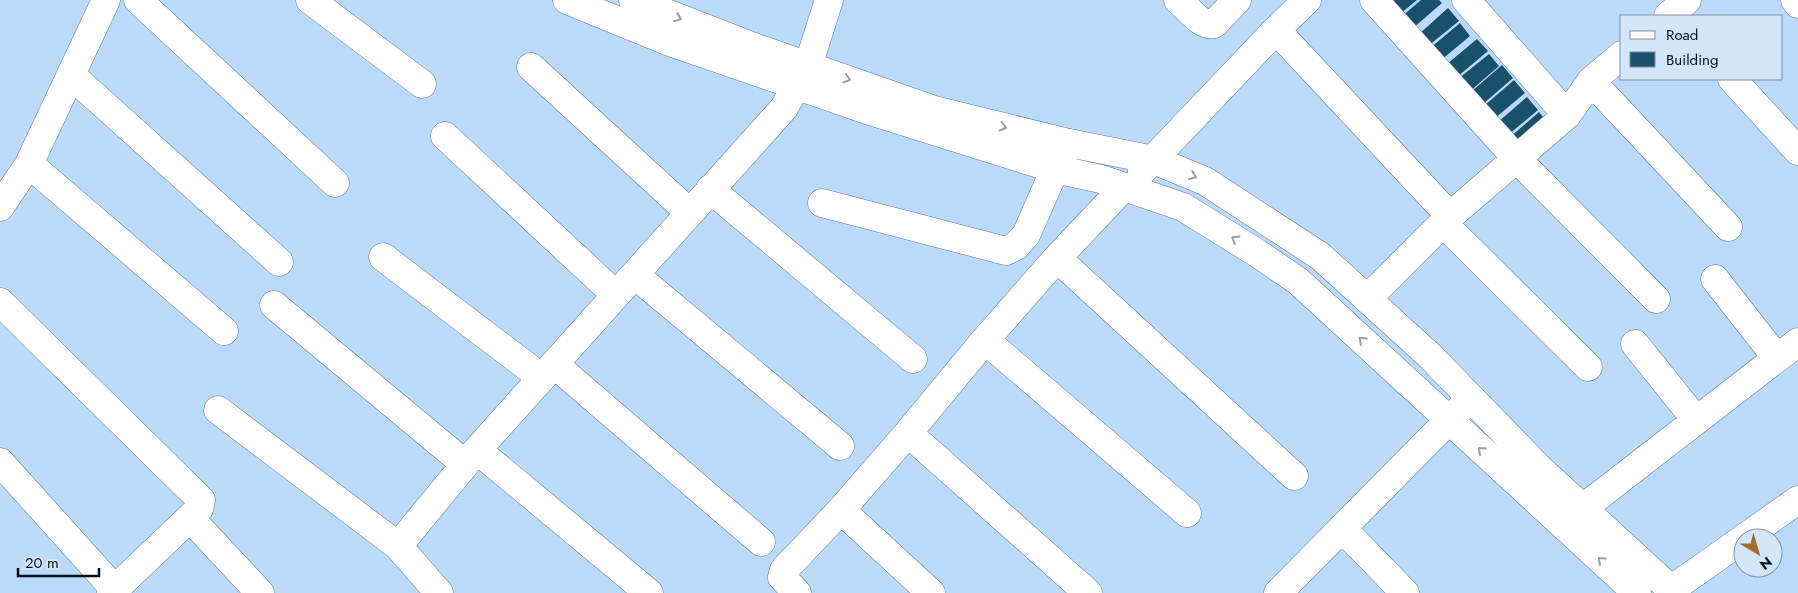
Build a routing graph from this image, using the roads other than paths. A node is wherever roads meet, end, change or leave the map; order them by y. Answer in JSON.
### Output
{"nodes":[{"id":1,"x":106,"y":0,"type":"edge"},
{"id":2,"x":138,"y":0,"type":"edge"},
{"id":3,"x":310,"y":0,"type":"edge"},
{"id":4,"x":567,"y":0,"type":"edge"},
{"id":5,"x":633,"y":0,"type":"edge"},
{"id":6,"x":829,"y":0,"type":"edge"},
{"id":7,"x":1178,"y":0,"type":"edge"},
{"id":8,"x":1237,"y":0,"type":"edge"},
{"id":9,"x":1307,"y":0,"type":"edge"},
{"id":10,"x":1374,"y":0,"type":"edge"},
{"id":11,"x":1466,"y":0,"type":"edge"},
{"id":12,"x":1795,"y":0,"type":"edge"},
{"id":13,"x":1798,"y":4,"type":"edge"},
{"id":14,"x":1276,"y":30,"type":"junction"},
{"id":15,"x":1620,"y":58,"type":"edge"},
{"id":16,"x":531,"y":67,"type":"dead end"},
{"id":17,"x":71,"y":75,"type":"junction"},
{"id":18,"x":802,"y":76,"type":"junction"},
{"id":19,"x":1733,"y":80,"type":"edge"},
{"id":20,"x":1591,"y":82,"type":"junction"},
{"id":21,"x":422,"y":84,"type":"dead end"},
{"id":22,"x":1567,"y":115,"type":"junction"},
{"id":23,"x":445,"y":136,"type":"dead end"},
{"id":24,"x":1069,"y":143,"type":"junction"},
{"id":25,"x":1798,"y":151,"type":"edge"},
{"id":26,"x":1154,"y":160,"type":"junction"},
{"id":27,"x":1517,"y":160,"type":"junction"},
{"id":28,"x":29,"y":164,"type":"junction"},
{"id":29,"x":1055,"y":169,"type":"junction"},
{"id":30,"x":335,"y":183,"type":"dead end"},
{"id":31,"x":1124,"y":187,"type":"junction"},
{"id":32,"x":710,"y":189,"type":"junction"},
{"id":33,"x":822,"y":202,"type":"dead end"},
{"id":34,"x":0,"y":207,"type":"edge"},
{"id":35,"x":690,"y":213,"type":"junction"},
{"id":36,"x":1447,"y":219,"type":"junction"},
{"id":37,"x":1728,"y":227,"type":"dead end"},
{"id":38,"x":383,"y":257,"type":"dead end"},
{"id":39,"x":1057,"y":258,"type":"junction"},
{"id":40,"x":280,"y":262,"type":"dead end"},
{"id":41,"x":634,"y":275,"type":"junction"},
{"id":42,"x":1715,"y":279,"type":"dead end"},
{"id":43,"x":616,"y":295,"type":"junction"},
{"id":44,"x":1367,"y":299,"type":"junction"},
{"id":45,"x":1656,"y":299,"type":"dead end"},
{"id":46,"x":0,"y":302,"type":"edge"},
{"id":47,"x":274,"y":306,"type":"dead end"},
{"id":48,"x":224,"y":331,"type":"dead end"},
{"id":49,"x":985,"y":340,"type":"junction"},
{"id":50,"x":1798,"y":342,"type":"edge"},
{"id":51,"x":1635,"y":344,"type":"dead end"},
{"id":52,"x":1776,"y":357,"type":"junction"},
{"id":53,"x":913,"y":359,"type":"dead end"},
{"id":54,"x":1588,"y":367,"type":"dead end"},
{"id":55,"x":548,"y":371,"type":"junction"},
{"id":56,"x":1470,"y":398,"type":"junction"},
{"id":57,"x":218,"y":410,"type":"dead end"},
{"id":58,"x":1448,"y":420,"type":"junction"},
{"id":59,"x":1696,"y":420,"type":"junction"},
{"id":60,"x":908,"y":433,"type":"junction"},
{"id":61,"x":840,"y":446,"type":"dead end"},
{"id":62,"x":471,"y":457,"type":"junction"},
{"id":63,"x":0,"y":462,"type":"edge"},
{"id":64,"x":1294,"y":476,"type":"dead end"},
{"id":65,"x":1798,"y":501,"type":"edge"},
{"id":66,"x":1583,"y":508,"type":"junction"},
{"id":67,"x":841,"y":510,"type":"junction"},
{"id":68,"x":1186,"y":513,"type":"dead end"},
{"id":69,"x":190,"y":518,"type":"junction"},
{"id":70,"x":1342,"y":528,"type":"junction"},
{"id":71,"x":1759,"y":528,"type":"edge"},
{"id":72,"x":761,"y":542,"type":"dead end"},
{"id":73,"x":398,"y":546,"type":"junction"},
{"id":74,"x":1733,"y":546,"type":"edge"},
{"id":75,"x":1674,"y":591,"type":"edge"},
{"id":76,"x":114,"y":592,"type":"edge"},
{"id":77,"x":260,"y":593,"type":"edge"},
{"id":78,"x":438,"y":593,"type":"edge"},
{"id":79,"x":648,"y":593,"type":"edge"},
{"id":80,"x":797,"y":593,"type":"edge"},
{"id":81,"x":932,"y":593,"type":"edge"},
{"id":82,"x":1088,"y":593,"type":"edge"},
{"id":83,"x":1278,"y":593,"type":"edge"},
{"id":84,"x":1405,"y":593,"type":"edge"},
{"id":85,"x":1637,"y":593,"type":"edge"}],
"edges":[{"from":1,"to":17,"type":"street"},
{"from":2,"to":30,"type":"street"},
{"from":3,"to":21,"type":"street"},
{"from":4,"to":18,"type":"street"},
{"from":5,"to":18,"type":"street","one_way":true},
{"from":6,"to":18,"type":"street"},
{"from":7,"to":8,"type":"street"},
{"from":9,"to":14,"type":"street"},
{"from":10,"to":27,"type":"street"},
{"from":11,"to":22,"type":"street"},
{"from":12,"to":13,"type":"street"},
{"from":14,"to":26,"type":"street"},
{"from":14,"to":36,"type":"street"},
{"from":15,"to":20,"type":"street"},
{"from":16,"to":35,"type":"street"},
{"from":17,"to":28,"type":"street"},
{"from":17,"to":40,"type":"street"},
{"from":18,"to":24,"type":"street","one_way":true},
{"from":18,"to":29,"type":"street"},
{"from":18,"to":32,"type":"street"},
{"from":19,"to":25,"type":"street"},
{"from":20,"to":22,"type":"street"},
{"from":20,"to":37,"type":"street"},
{"from":22,"to":27,"type":"street"},
{"from":23,"to":43,"type":"street"},
{"from":24,"to":26,"type":"street"},
{"from":24,"to":29,"type":"street"},
{"from":26,"to":31,"type":"street"},
{"from":26,"to":44,"type":"street","one_way":true},
{"from":27,"to":36,"type":"street"},
{"from":27,"to":45,"type":"street"},
{"from":28,"to":34,"type":"street"},
{"from":28,"to":48,"type":"street"},
{"from":29,"to":31,"type":"street"},
{"from":29,"to":33,"type":"street"},
{"from":31,"to":39,"type":"street"},
{"from":58,"to":31,"type":"street","one_way":true},
{"from":32,"to":35,"type":"street"},
{"from":32,"to":53,"type":"street"},
{"from":35,"to":41,"type":"street"},
{"from":36,"to":44,"type":"street"},
{"from":36,"to":54,"type":"street"},
{"from":38,"to":55,"type":"street"},
{"from":39,"to":49,"type":"street"},
{"from":39,"to":64,"type":"street"},
{"from":41,"to":43,"type":"street"},
{"from":41,"to":61,"type":"street"},
{"from":42,"to":52,"type":"street"},
{"from":43,"to":55,"type":"street"},
{"from":44,"to":56,"type":"street"},
{"from":46,"to":69,"type":"street"},
{"from":47,"to":62,"type":"street"},
{"from":49,"to":60,"type":"street"},
{"from":49,"to":68,"type":"street"},
{"from":50,"to":52,"type":"street"},
{"from":51,"to":59,"type":"street"},
{"from":52,"to":59,"type":"street"},
{"from":55,"to":62,"type":"street"},
{"from":55,"to":72,"type":"street"},
{"from":56,"to":58,"type":"street"},
{"from":56,"to":66,"type":"street"},
{"from":57,"to":73,"type":"street"},
{"from":58,"to":70,"type":"street"},
{"from":85,"to":58,"type":"street","one_way":true},
{"from":59,"to":66,"type":"street"},
{"from":60,"to":67,"type":"street"},
{"from":60,"to":82,"type":"street"},
{"from":62,"to":73,"type":"street"},
{"from":62,"to":79,"type":"street"},
{"from":63,"to":76,"type":"street"},
{"from":65,"to":71,"type":"street"},
{"from":66,"to":75,"type":"street"},
{"from":67,"to":80,"type":"street"},
{"from":67,"to":81,"type":"street"},
{"from":69,"to":76,"type":"street"},
{"from":69,"to":77,"type":"street"},
{"from":70,"to":83,"type":"street"},
{"from":70,"to":84,"type":"street"},
{"from":73,"to":78,"type":"street"},
{"from":74,"to":75,"type":"street"}]}
